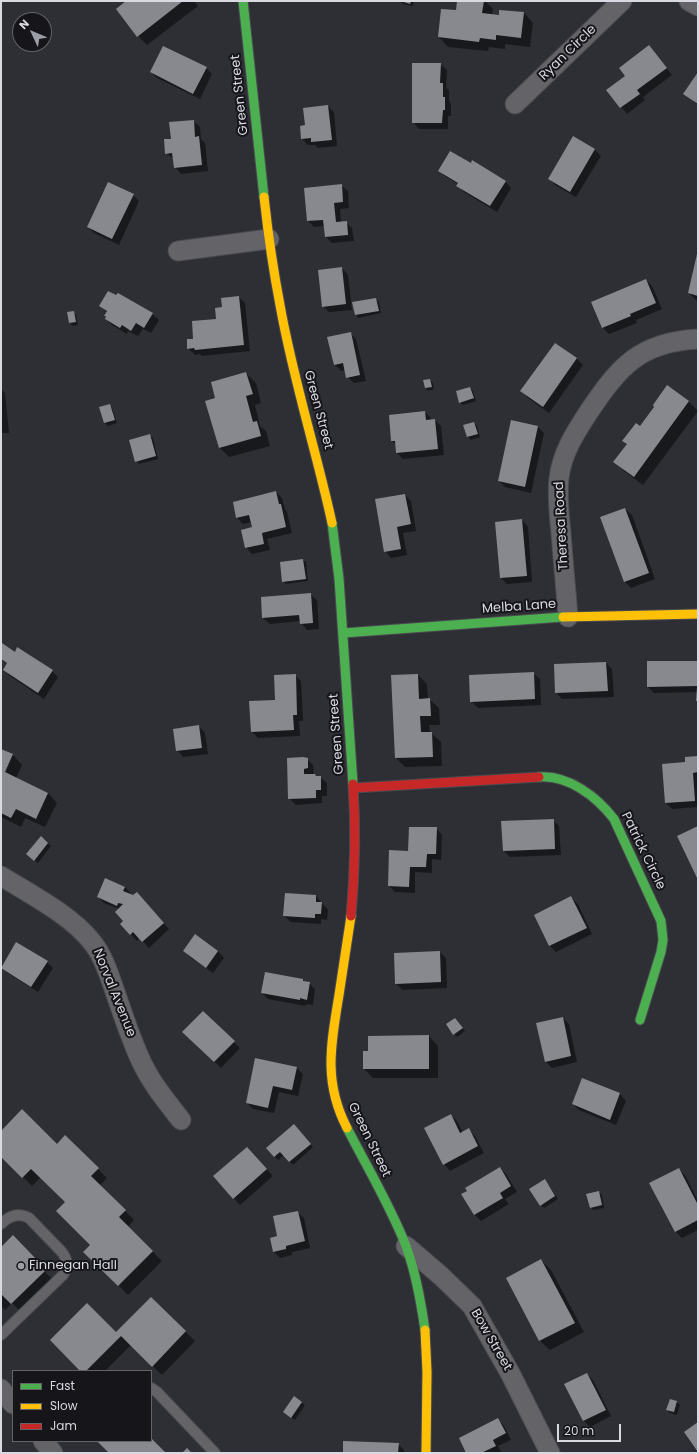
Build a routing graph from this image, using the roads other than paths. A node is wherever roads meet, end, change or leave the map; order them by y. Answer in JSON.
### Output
{"nodes":[{"id":1,"x":243,"y":1,"type":"edge"},
{"id":2,"x":622,"y":1,"type":"edge"},
{"id":3,"x":689,"y":1,"type":"edge"},
{"id":4,"x":698,"y":6,"type":"edge"},
{"id":5,"x":515,"y":104,"type":"dead end"},
{"id":6,"x":269,"y":239,"type":"junction"},
{"id":7,"x":178,"y":251,"type":"dead end"},
{"id":8,"x":698,"y":339,"type":"edge"},
{"id":9,"x":698,"y":614,"type":"edge"},
{"id":10,"x":568,"y":617,"type":"junction"},
{"id":11,"x":343,"y":633,"type":"junction"},
{"id":12,"x":353,"y":788,"type":"junction"},
{"id":13,"x":1,"y":876,"type":"edge"},
{"id":14,"x":640,"y":1020,"type":"dead end"},
{"id":15,"x":181,"y":1120,"type":"dead end"},
{"id":16,"x":1,"y":1224,"type":"edge"},
{"id":17,"x":406,"y":1246,"type":"junction"},
{"id":18,"x":1,"y":1335,"type":"edge"},
{"id":19,"x":1,"y":1389,"type":"edge"},
{"id":20,"x":152,"y":1389,"type":"edge"},
{"id":21,"x":12,"y":1403,"type":"edge"},
{"id":22,"x":44,"y":1442,"type":"edge"},
{"id":23,"x":53,"y":1453,"type":"edge"},
{"id":24,"x":215,"y":1453,"type":"edge"},
{"id":25,"x":426,"y":1453,"type":"edge"},
{"id":26,"x":550,"y":1453,"type":"edge"}],
"edges":[{"from":1,"to":6,"type":"street","name":"Green Street"},
{"from":2,"to":5,"type":"street","name":"Ryan Circle"},
{"from":3,"to":4,"type":"street"},
{"from":6,"to":7,"type":"street"},
{"from":6,"to":11,"type":"street","name":"Green Street"},
{"from":8,"to":10,"type":"street","name":"Theresa Road"},
{"from":9,"to":10,"type":"street","name":"Melba Lane"},
{"from":10,"to":11,"type":"street","name":"Melba Lane"},
{"from":11,"to":12,"type":"street","name":"Green Street"},
{"from":12,"to":14,"type":"street","name":"Patrick Circle"},
{"from":12,"to":17,"type":"street","name":"Green Street"},
{"from":13,"to":15,"type":"street","name":"Norval Avenue"},
{"from":16,"to":18,"type":"lane"},
{"from":17,"to":25,"type":"street","name":"Green Street"},
{"from":17,"to":26,"type":"street","name":"Bow Street"},
{"from":19,"to":21,"type":"street"},
{"from":20,"to":24,"type":"lane"},
{"from":22,"to":23,"type":"street"}]}
